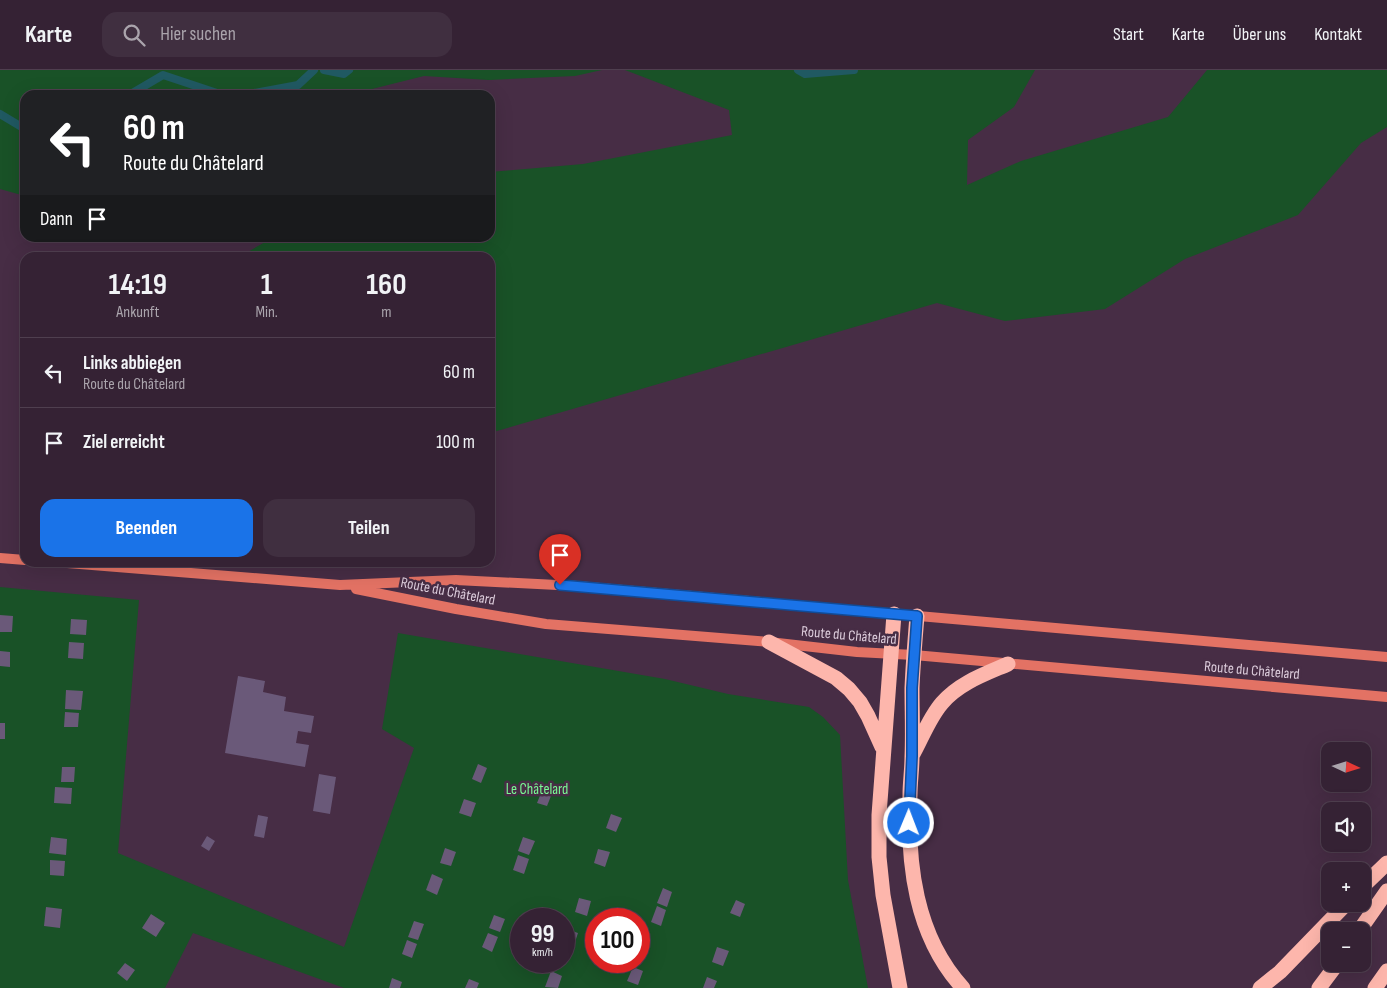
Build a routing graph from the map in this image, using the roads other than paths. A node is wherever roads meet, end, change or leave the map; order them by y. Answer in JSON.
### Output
{"nodes":[{"id":1,"x":0,"y":558,"type":"edge"},
{"id":2,"x":20,"y":560,"type":"edge"},
{"id":3,"x":114,"y":567,"type":"edge"},
{"id":4,"x":340,"y":586,"type":"junction"},
{"id":5,"x":894,"y":614,"type":"junction"},
{"id":6,"x":917,"y":616,"type":"junction"},
{"id":7,"x":769,"y":642,"type":"junction"},
{"id":8,"x":890,"y":654,"type":"junction"},
{"id":9,"x":914,"y":655,"type":"junction"},
{"id":10,"x":1387,"y":657,"type":"edge"},
{"id":11,"x":1008,"y":664,"type":"junction"},
{"id":12,"x":1387,"y":697,"type":"edge"},
{"id":13,"x":883,"y":750,"type":"junction"},
{"id":14,"x":912,"y":756,"type":"junction"},
{"id":15,"x":1387,"y":863,"type":"edge"},
{"id":16,"x":1371,"y":879,"type":"edge"},
{"id":17,"x":1387,"y":891,"type":"edge"},
{"id":18,"x":1338,"y":912,"type":"edge"},
{"id":19,"x":1366,"y":922,"type":"edge"},
{"id":20,"x":1387,"y":971,"type":"edge"},
{"id":21,"x":1330,"y":972,"type":"edge"},
{"id":22,"x":900,"y":988,"type":"edge"},
{"id":23,"x":964,"y":988,"type":"edge"},
{"id":24,"x":1260,"y":988,"type":"edge"},
{"id":25,"x":1319,"y":988,"type":"edge"},
{"id":26,"x":1375,"y":988,"type":"edge"}],
"edges":[{"from":1,"to":2,"type":"main road"},
{"from":3,"to":4,"type":"main road","name":"Route du Châtelard"},
{"from":4,"to":5,"type":"main road","name":"Route du Châtelard"},
{"from":4,"to":7,"type":"main road","name":"Route du Châtelard"},
{"from":5,"to":6,"type":"main road","name":"Route du Châtelard"},
{"from":5,"to":8,"type":"highway"},
{"from":6,"to":9,"type":"highway"},
{"from":6,"to":10,"type":"main road","name":"Route du Châtelard"},
{"from":7,"to":8,"type":"main road","name":"Route du Châtelard"},
{"from":7,"to":13,"type":"highway"},
{"from":8,"to":9,"type":"main road","name":"Route du Châtelard"},
{"from":8,"to":13,"type":"highway"},
{"from":9,"to":11,"type":"main road","name":"Route du Châtelard"},
{"from":9,"to":14,"type":"highway"},
{"from":11,"to":12,"type":"main road","name":"Route du Châtelard"},
{"from":11,"to":14,"type":"highway"},
{"from":13,"to":22,"type":"highway"},
{"from":14,"to":23,"type":"highway"},
{"from":15,"to":16,"type":"highway"},
{"from":17,"to":19,"type":"highway"},
{"from":18,"to":24,"type":"highway"},
{"from":20,"to":26,"type":"highway"},
{"from":21,"to":25,"type":"highway"}]}
